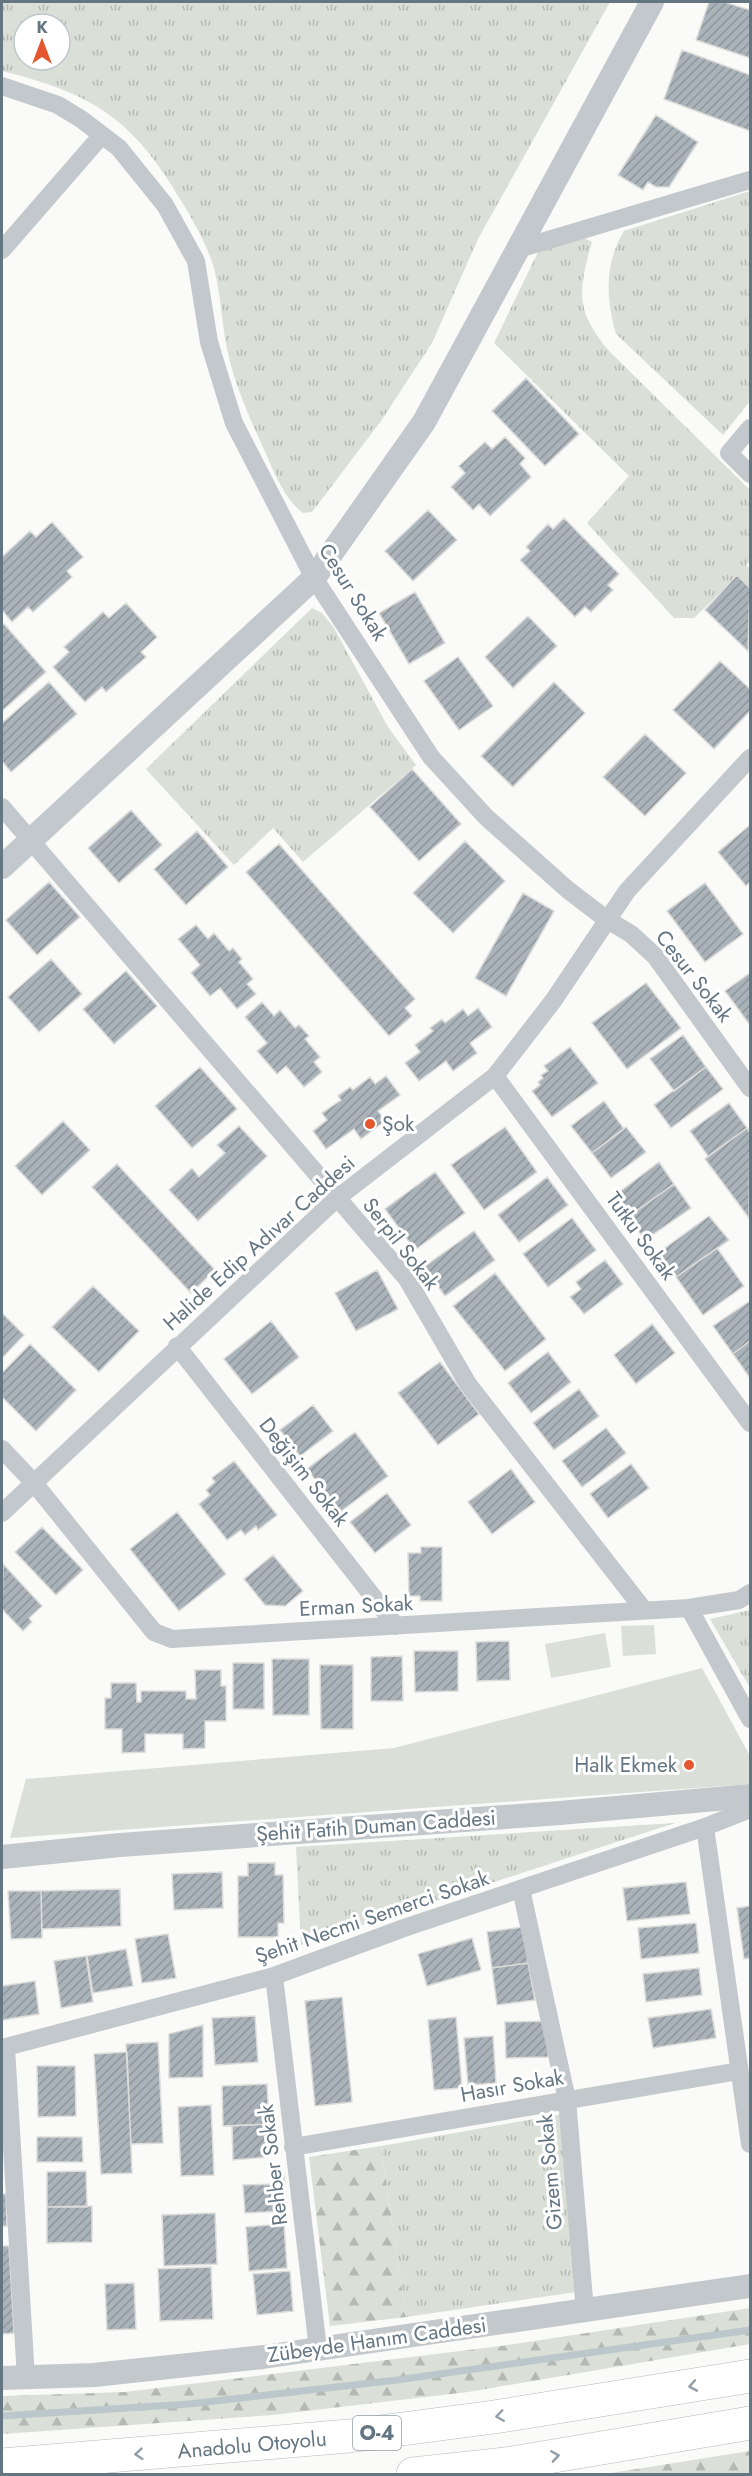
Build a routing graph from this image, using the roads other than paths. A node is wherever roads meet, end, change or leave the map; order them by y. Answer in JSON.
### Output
{"nodes":[{"id":1,"x":652,"y":2,"type":"edge"},
{"id":2,"x":2,"y":86,"type":"edge"},
{"id":3,"x":102,"y":135,"type":"junction"},
{"id":4,"x":750,"y":180,"type":"edge"},
{"id":5,"x":2,"y":250,"type":"edge"},
{"id":6,"x":515,"y":250,"type":"junction"},
{"id":7,"x":750,"y":428,"type":"edge"},
{"id":8,"x":750,"y":474,"type":"edge"},
{"id":9,"x":314,"y":578,"type":"junction"},
{"id":10,"x":747,"y":768,"type":"edge"},
{"id":11,"x":2,"y":807,"type":"edge"},
{"id":12,"x":30,"y":840,"type":"junction"},
{"id":13,"x":2,"y":867,"type":"edge"},
{"id":14,"x":606,"y":919,"type":"junction"},
{"id":15,"x":495,"y":1076,"type":"junction"},
{"id":16,"x":750,"y":1088,"type":"edge"},
{"id":17,"x":336,"y":1199,"type":"junction"},
{"id":18,"x":177,"y":1346,"type":"junction"},
{"id":19,"x":750,"y":1423,"type":"edge"},
{"id":20,"x":2,"y":1449,"type":"edge"},
{"id":21,"x":34,"y":1482,"type":"junction"},
{"id":22,"x":2,"y":1513,"type":"edge"},
{"id":23,"x":750,"y":1593,"type":"edge"},
{"id":24,"x":689,"y":1608,"type":"junction"},
{"id":25,"x":644,"y":1610,"type":"junction"},
{"id":26,"x":396,"y":1626,"type":"junction"},
{"id":27,"x":750,"y":1719,"type":"edge"},
{"id":28,"x":750,"y":1796,"type":"edge"},
{"id":29,"x":750,"y":1809,"type":"edge"},
{"id":30,"x":705,"y":1827,"type":"junction"},
{"id":31,"x":2,"y":1857,"type":"edge"},
{"id":32,"x":522,"y":1889,"type":"junction"},
{"id":33,"x":274,"y":1976,"type":"junction"},
{"id":34,"x":4,"y":2048,"type":"edge"},
{"id":35,"x":739,"y":2071,"type":"junction"},
{"id":36,"x":567,"y":2100,"type":"junction"},
{"id":37,"x":750,"y":2144,"type":"edge"},
{"id":38,"x":293,"y":2147,"type":"junction"},
{"id":39,"x":750,"y":2286,"type":"edge"},
{"id":40,"x":585,"y":2312,"type":"junction"},
{"id":41,"x":318,"y":2349,"type":"junction"},
{"id":42,"x":750,"y":2376,"type":"edge"},
{"id":43,"x":2,"y":2378,"type":"edge"},
{"id":44,"x":26,"y":2378,"type":"junction"},
{"id":45,"x":750,"y":2423,"type":"edge"},
{"id":46,"x":2,"y":2465,"type":"edge"},
{"id":47,"x":414,"y":2475,"type":"edge"}],
"edges":[{"from":1,"to":6,"type":"street"},
{"from":2,"to":3,"type":"street","name":"Cesur Sokak"},
{"from":3,"to":5,"type":"street"},
{"from":3,"to":9,"type":"street","name":"Cesur Sokak"},
{"from":4,"to":6,"type":"street"},
{"from":6,"to":9,"type":"street"},
{"from":7,"to":8,"type":"street"},
{"from":9,"to":12,"type":"street"},
{"from":9,"to":14,"type":"street","name":"Cesur Sokak"},
{"from":10,"to":14,"type":"street","name":"Halide Edip Adıvar Caddesi"},
{"from":11,"to":12,"type":"street","name":"Serpil Sokak"},
{"from":12,"to":13,"type":"street"},
{"from":12,"to":17,"type":"street","name":"Serpil Sokak"},
{"from":14,"to":15,"type":"street","name":"Halide Edip Adıvar Caddesi"},
{"from":14,"to":16,"type":"street","name":"Cesur Sokak"},
{"from":15,"to":17,"type":"street","name":"Halide Edip Adıvar Caddesi"},
{"from":15,"to":19,"type":"street","name":"Tutku Sokak"},
{"from":17,"to":18,"type":"street","name":"Halide Edip Adıvar Caddesi"},
{"from":17,"to":25,"type":"street","name":"Serpil Sokak"},
{"from":18,"to":21,"type":"street","name":"Halide Edip Adıvar Caddesi"},
{"from":18,"to":26,"type":"street","name":"Değişim Sokak"},
{"from":20,"to":21,"type":"street","name":"Erman Sokak"},
{"from":21,"to":22,"type":"street","name":"Halide Edip Adıvar Caddesi"},
{"from":21,"to":26,"type":"street","name":"Erman Sokak"},
{"from":23,"to":24,"type":"street","name":"Erman Sokak"},
{"from":24,"to":25,"type":"street","name":"Erman Sokak"},
{"from":24,"to":27,"type":"street"},
{"from":25,"to":26,"type":"street","name":"Erman Sokak"},
{"from":28,"to":31,"type":"street","name":"Şehit Fatih Duman Caddesi"},
{"from":29,"to":30,"type":"street","name":"Şehit Necmi Semerci Sokak"},
{"from":30,"to":32,"type":"street","name":"Şehit Necmi Semerci Sokak"},
{"from":30,"to":35,"type":"street"},
{"from":32,"to":33,"type":"street","name":"Şehit Necmi Semerci Sokak"},
{"from":32,"to":36,"type":"street","name":"Gizem Sokak"},
{"from":33,"to":34,"type":"street","name":"Şehit Necmi Semerci Sokak"},
{"from":33,"to":38,"type":"street","name":"Rehber Sokak"},
{"from":34,"to":44,"type":"street"},
{"from":35,"to":36,"type":"street","name":"Hasır Sokak"},
{"from":35,"to":37,"type":"street"},
{"from":36,"to":38,"type":"street","name":"Hasır Sokak"},
{"from":36,"to":40,"type":"street","name":"Gizem Sokak"},
{"from":38,"to":41,"type":"street","name":"Rehber Sokak"},
{"from":39,"to":40,"type":"street","name":"Zübeyde Hanım Caddesi"},
{"from":40,"to":41,"type":"street","name":"Zübeyde Hanım Caddesi"},
{"from":41,"to":44,"type":"street","name":"Zübeyde Hanım Caddesi"},
{"from":42,"to":46,"type":"highway","name":"Anadolu Otoyolu","number":"O-4","one_way":true},
{"from":43,"to":44,"type":"street","name":"Zübeyde Hanım Caddesi"},
{"from":47,"to":45,"type":"highway","number":"O-4","one_way":true}]}
